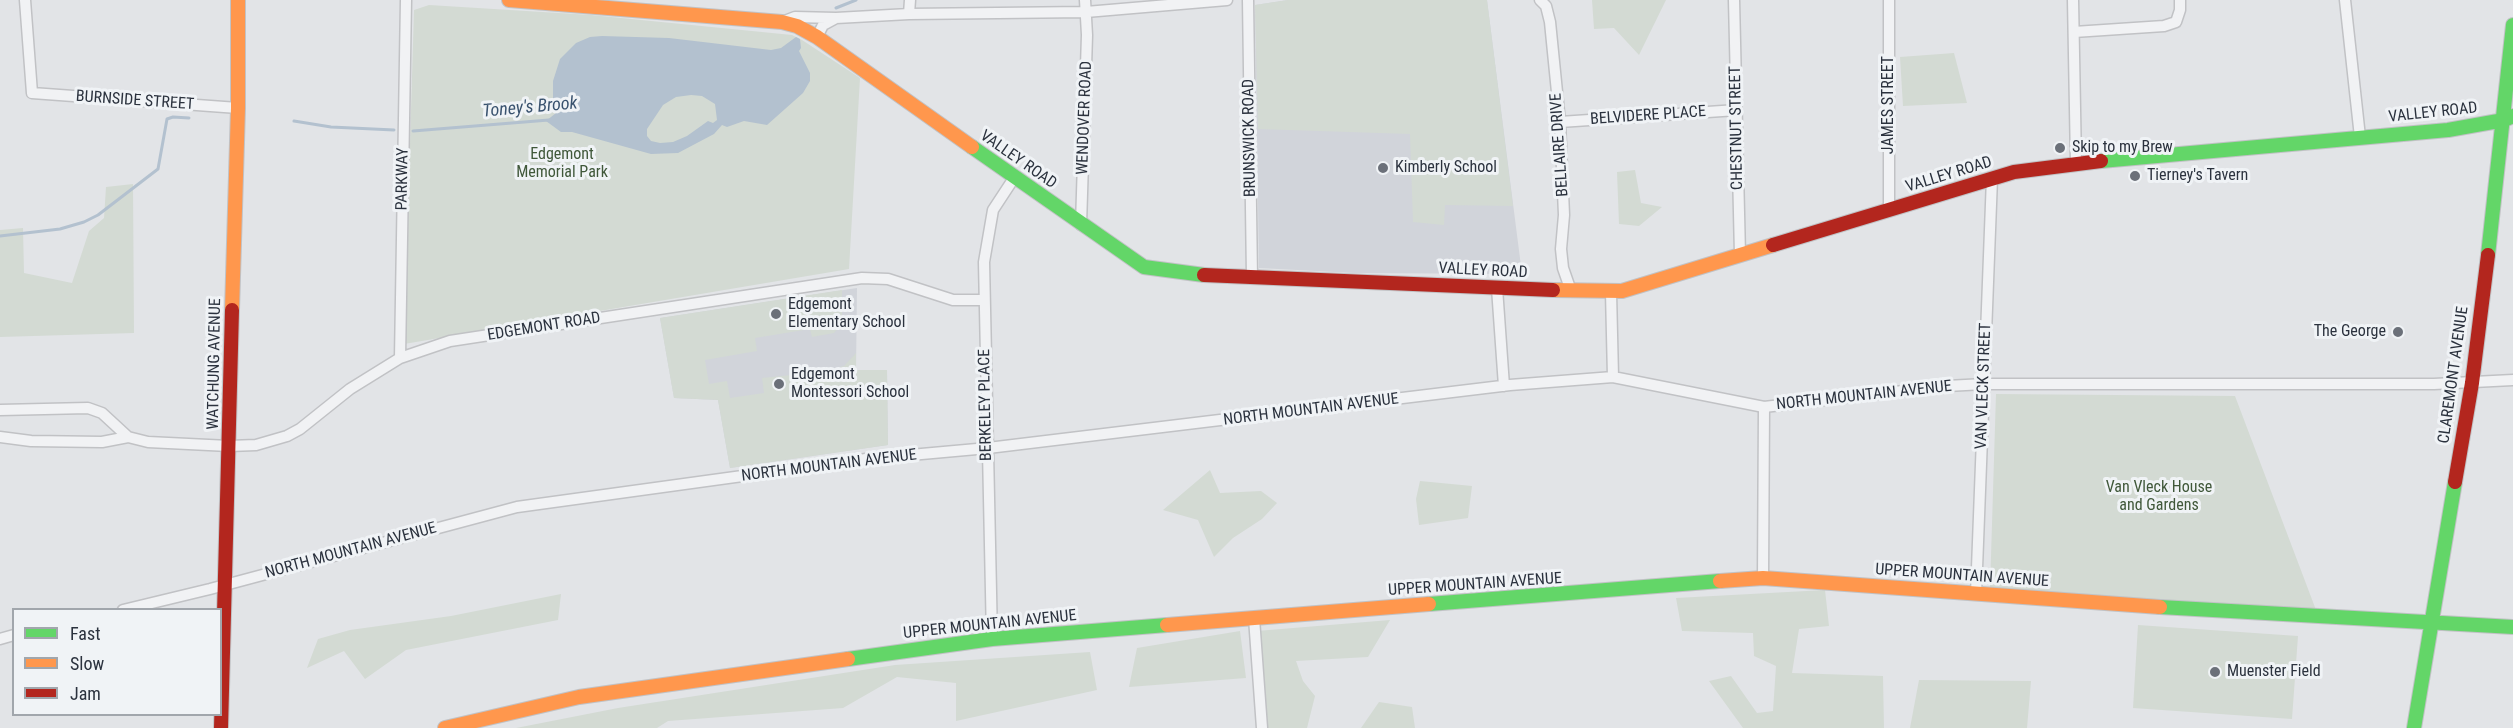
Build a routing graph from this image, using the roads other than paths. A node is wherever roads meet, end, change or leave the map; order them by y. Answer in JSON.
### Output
{"nodes":[{"id":1,"x":25,"y":0,"type":"edge"},
{"id":2,"x":238,"y":0,"type":"edge"},
{"id":3,"x":406,"y":0,"type":"edge"},
{"id":4,"x":509,"y":0,"type":"edge"},
{"id":5,"x":909,"y":0,"type":"edge"},
{"id":6,"x":1227,"y":0,"type":"edge"},
{"id":7,"x":1248,"y":0,"type":"edge"},
{"id":8,"x":1540,"y":0,"type":"edge"},
{"id":9,"x":1734,"y":0,"type":"edge"},
{"id":10,"x":1889,"y":0,"type":"edge"},
{"id":11,"x":2073,"y":0,"type":"edge"},
{"id":12,"x":2180,"y":0,"type":"edge"},
{"id":13,"x":2345,"y":0,"type":"edge"},
{"id":14,"x":1086,"y":6,"type":"edge"},
{"id":15,"x":909,"y":14,"type":"junction"},
{"id":16,"x":836,"y":18,"type":"junction"},
{"id":17,"x":782,"y":22,"type":"junction"},
{"id":18,"x":2513,"y":25,"type":"edge"},
{"id":19,"x":2074,"y":32,"type":"junction"},
{"id":20,"x":817,"y":37,"type":"junction"},
{"id":21,"x":238,"y":108,"type":"junction"},
{"id":22,"x":1737,"y":110,"type":"junction"},
{"id":23,"x":2508,"y":118,"type":"edge"},
{"id":24,"x":1560,"y":122,"type":"junction"},
{"id":25,"x":2360,"y":137,"type":"junction"},
{"id":26,"x":2076,"y":163,"type":"junction"},
{"id":27,"x":1014,"y":178,"type":"junction"},
{"id":28,"x":1992,"y":178,"type":"junction"},
{"id":29,"x":1889,"y":211,"type":"junction"},
{"id":30,"x":1081,"y":225,"type":"junction"},
{"id":31,"x":1740,"y":255,"type":"junction"},
{"id":32,"x":1252,"y":277,"type":"junction"},
{"id":33,"x":1497,"y":288,"type":"junction"},
{"id":34,"x":1571,"y":291,"type":"junction"},
{"id":35,"x":1611,"y":292,"type":"junction"},
{"id":36,"x":984,"y":300,"type":"junction"},
{"id":37,"x":400,"y":358,"type":"junction"},
{"id":38,"x":1613,"y":377,"type":"junction"},
{"id":39,"x":2513,"y":380,"type":"edge"},
{"id":40,"x":2472,"y":383,"type":"junction"},
{"id":41,"x":1984,"y":384,"type":"junction"},
{"id":42,"x":1504,"y":386,"type":"junction"},
{"id":43,"x":1764,"y":407,"type":"junction"},
{"id":44,"x":0,"y":410,"type":"edge"},
{"id":45,"x":0,"y":437,"type":"edge"},
{"id":46,"x":128,"y":437,"type":"junction"},
{"id":47,"x":229,"y":446,"type":"junction"},
{"id":48,"x":988,"y":448,"type":"junction"},
{"id":49,"x":1763,"y":578,"type":"junction"},
{"id":50,"x":225,"y":585,"type":"junction"},
{"id":51,"x":1976,"y":594,"type":"junction"},
{"id":52,"x":127,"y":608,"type":"edge"},
{"id":53,"x":1254,"y":618,"type":"junction"},
{"id":54,"x":2432,"y":623,"type":"junction"},
{"id":55,"x":2513,"y":627,"type":"edge"},
{"id":56,"x":992,"y":639,"type":"junction"},
{"id":57,"x":222,"y":692,"type":"edge"},
{"id":58,"x":445,"y":728,"type":"edge"},
{"id":59,"x":1262,"y":728,"type":"edge"},
{"id":60,"x":2414,"y":728,"type":"edge"}],
"edges":[{"from":1,"to":21,"type":"street","name":"BURNSIDE STREET"},
{"from":2,"to":21,"type":"street","name":"WATCHUNG AVENUE"},
{"from":3,"to":37,"type":"street","name":"PARKWAY"},
{"from":4,"to":17,"type":"street","name":"VALLEY ROAD"},
{"from":5,"to":15,"type":"street"},
{"from":6,"to":14,"type":"street"},
{"from":7,"to":32,"type":"street","name":"BRUNSWICK ROAD"},
{"from":8,"to":24,"type":"street","name":"BELLAIRE DRIVE"},
{"from":9,"to":22,"type":"street","name":"CHESTNUT STREET"},
{"from":10,"to":29,"type":"street","name":"JAMES STREET"},
{"from":11,"to":19,"type":"street"},
{"from":12,"to":19,"type":"street"},
{"from":13,"to":25,"type":"street"},
{"from":14,"to":15,"type":"street"},
{"from":14,"to":30,"type":"street","name":"WENDOVER ROAD"},
{"from":15,"to":16,"type":"street"},
{"from":16,"to":17,"type":"street"},
{"from":16,"to":20,"type":"street"},
{"from":17,"to":20,"type":"street","name":"VALLEY ROAD"},
{"from":18,"to":23,"type":"street","name":"CLAREMONT AVENUE"},
{"from":19,"to":26,"type":"street"},
{"from":20,"to":27,"type":"street","name":"VALLEY ROAD"},
{"from":21,"to":47,"type":"street","name":"WATCHUNG AVENUE"},
{"from":22,"to":24,"type":"street","name":"BELVIDERE PLACE"},
{"from":22,"to":31,"type":"street","name":"CHESTNUT STREET"},
{"from":23,"to":25,"type":"street","name":"VALLEY ROAD"},
{"from":23,"to":40,"type":"street","name":"CLAREMONT AVENUE"},
{"from":24,"to":34,"type":"street","name":"BELLAIRE DRIVE"},
{"from":25,"to":26,"type":"street","name":"VALLEY ROAD"},
{"from":26,"to":28,"type":"street","name":"VALLEY ROAD"},
{"from":27,"to":30,"type":"street","name":"VALLEY ROAD"},
{"from":27,"to":36,"type":"street","name":"BERKELEY PLACE"},
{"from":28,"to":29,"type":"street","name":"VALLEY ROAD"},
{"from":28,"to":41,"type":"street","name":"VAN VLECK STREET"},
{"from":29,"to":31,"type":"street","name":"VALLEY ROAD"},
{"from":30,"to":32,"type":"street","name":"VALLEY ROAD"},
{"from":31,"to":35,"type":"street","name":"VALLEY ROAD"},
{"from":32,"to":33,"type":"street","name":"VALLEY ROAD"},
{"from":33,"to":34,"type":"street","name":"VALLEY ROAD"},
{"from":33,"to":42,"type":"street"},
{"from":34,"to":35,"type":"street","name":"VALLEY ROAD"},
{"from":35,"to":38,"type":"street"},
{"from":36,"to":37,"type":"street","name":"EDGEMONT ROAD"},
{"from":36,"to":48,"type":"street","name":"BERKELEY PLACE"},
{"from":37,"to":47,"type":"street","name":"EDGEMONT ROAD"},
{"from":38,"to":42,"type":"street","name":"NORTH MOUNTAIN AVENUE"},
{"from":38,"to":43,"type":"street","name":"NORTH MOUNTAIN AVENUE"},
{"from":39,"to":40,"type":"street","name":"NORTH MOUNTAIN AVENUE"},
{"from":40,"to":41,"type":"street","name":"NORTH MOUNTAIN AVENUE"},
{"from":40,"to":54,"type":"street","name":"CLAREMONT AVENUE"},
{"from":41,"to":43,"type":"street","name":"NORTH MOUNTAIN AVENUE"},
{"from":41,"to":51,"type":"street","name":"VAN VLECK STREET"},
{"from":42,"to":48,"type":"street","name":"NORTH MOUNTAIN AVENUE"},
{"from":43,"to":49,"type":"street"},
{"from":44,"to":46,"type":"street"},
{"from":45,"to":46,"type":"street","name":"EDGEMONT ROAD"},
{"from":46,"to":47,"type":"street","name":"EDGEMONT ROAD"},
{"from":47,"to":50,"type":"street","name":"WATCHUNG AVENUE"},
{"from":48,"to":50,"type":"street","name":"NORTH MOUNTAIN AVENUE"},
{"from":48,"to":56,"type":"street","name":"BERKELEY PLACE"},
{"from":49,"to":51,"type":"street","name":"UPPER MOUNTAIN AVENUE"},
{"from":49,"to":53,"type":"street","name":"UPPER MOUNTAIN AVENUE"},
{"from":50,"to":52,"type":"street","name":"NORTH MOUNTAIN AVENUE"},
{"from":50,"to":57,"type":"street","name":"WATCHUNG AVENUE"},
{"from":51,"to":54,"type":"street","name":"UPPER MOUNTAIN AVENUE"},
{"from":53,"to":56,"type":"street","name":"UPPER MOUNTAIN AVENUE"},
{"from":53,"to":59,"type":"street"},
{"from":54,"to":55,"type":"street","name":"UPPER MOUNTAIN AVENUE"},
{"from":54,"to":60,"type":"street","name":"CLAREMONT AVENUE"},
{"from":56,"to":58,"type":"street","name":"UPPER MOUNTAIN AVENUE"}]}
